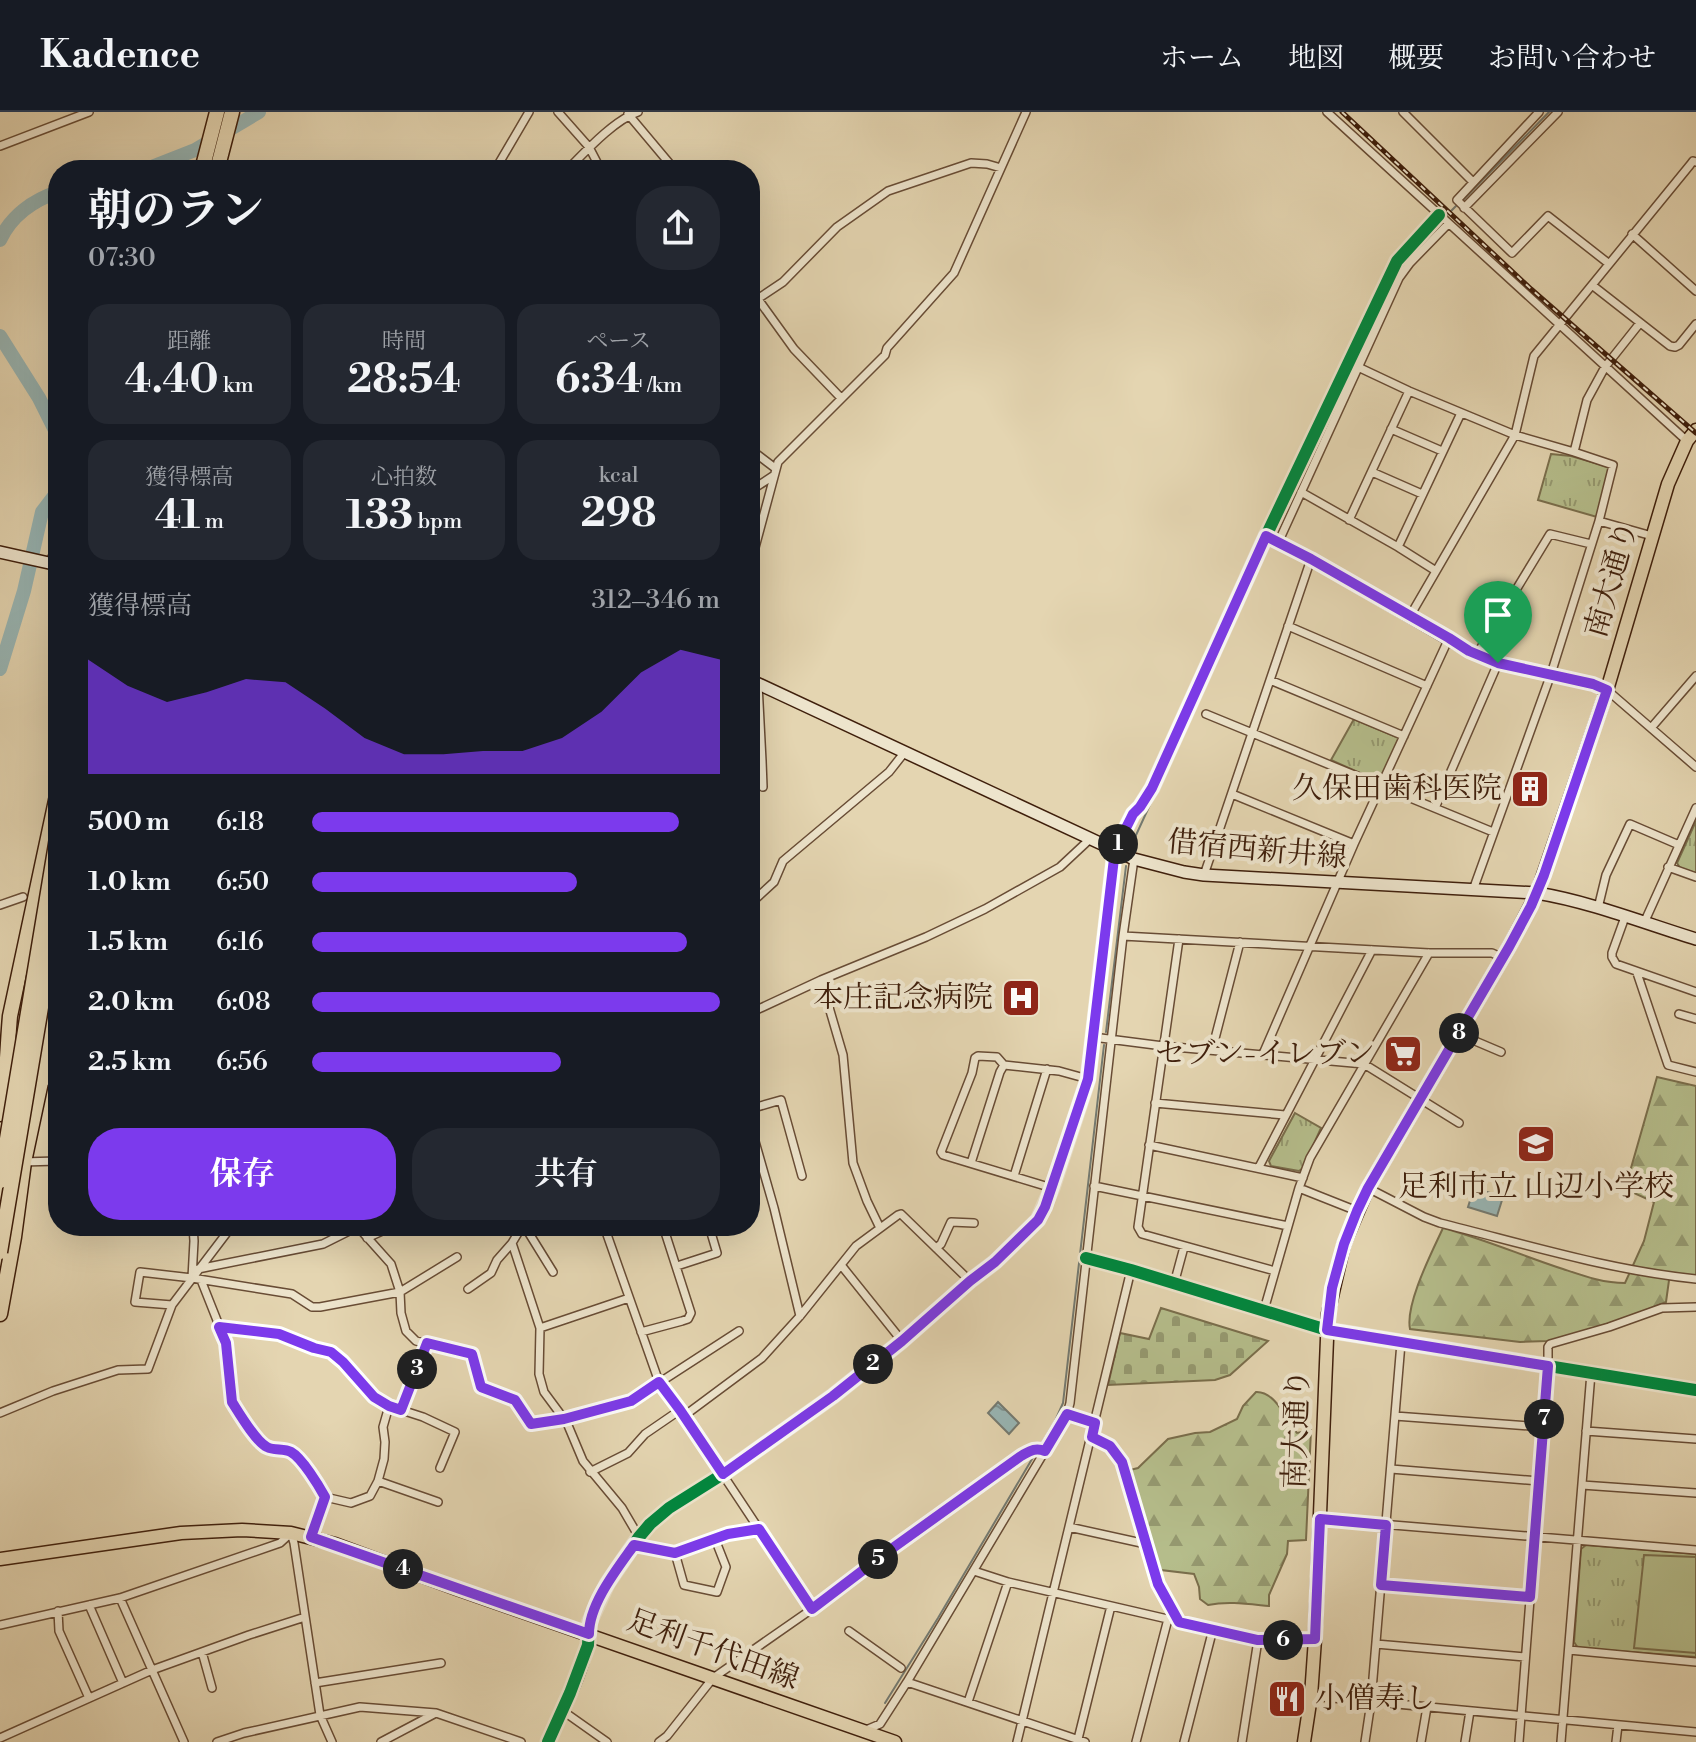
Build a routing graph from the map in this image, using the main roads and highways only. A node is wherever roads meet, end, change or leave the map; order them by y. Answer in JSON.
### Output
{"nodes":[{"id":1,"x":224,"y":115,"type":"edge"},
{"id":2,"x":205,"y":160,"type":"edge"},
{"id":3,"x":220,"y":160,"type":"edge"},
{"id":4,"x":1696,"y":430,"type":"edge"},
{"id":5,"x":1692,"y":445,"type":"edge"},
{"id":6,"x":48,"y":838,"type":"edge"},
{"id":7,"x":48,"y":892,"type":"edge"},
{"id":8,"x":48,"y":966,"type":"edge"},
{"id":9,"x":48,"y":1050,"type":"edge"},
{"id":10,"x":0,"y":1114,"type":"edge"},
{"id":11,"x":0,"y":1181,"type":"edge"},
{"id":12,"x":0,"y":1252,"type":"edge"},
{"id":13,"x":0,"y":1314,"type":"edge"},
{"id":14,"x":0,"y":1559,"type":"edge"},
{"id":15,"x":861,"y":1737,"type":"edge"},
{"id":16,"x":895,"y":1742,"type":"edge"},
{"id":17,"x":1304,"y":1742,"type":"edge"}],
"edges":[{"from":1,"to":2,"type":"highway"},
{"from":1,"to":3,"type":"highway"},
{"from":4,"to":5,"type":"main road","name":"南大通り"},
{"from":5,"to":17,"type":"main road","name":"南大通り"},
{"from":6,"to":10,"type":"highway"},
{"from":7,"to":11,"type":"highway","bridge":true},
{"from":8,"to":12,"type":"highway","bridge":true},
{"from":9,"to":13,"type":"highway"},
{"from":14,"to":15,"type":"main road","name":"足利千代田線"},
{"from":15,"to":16,"type":"main road","name":"足利千代田線"}]}
